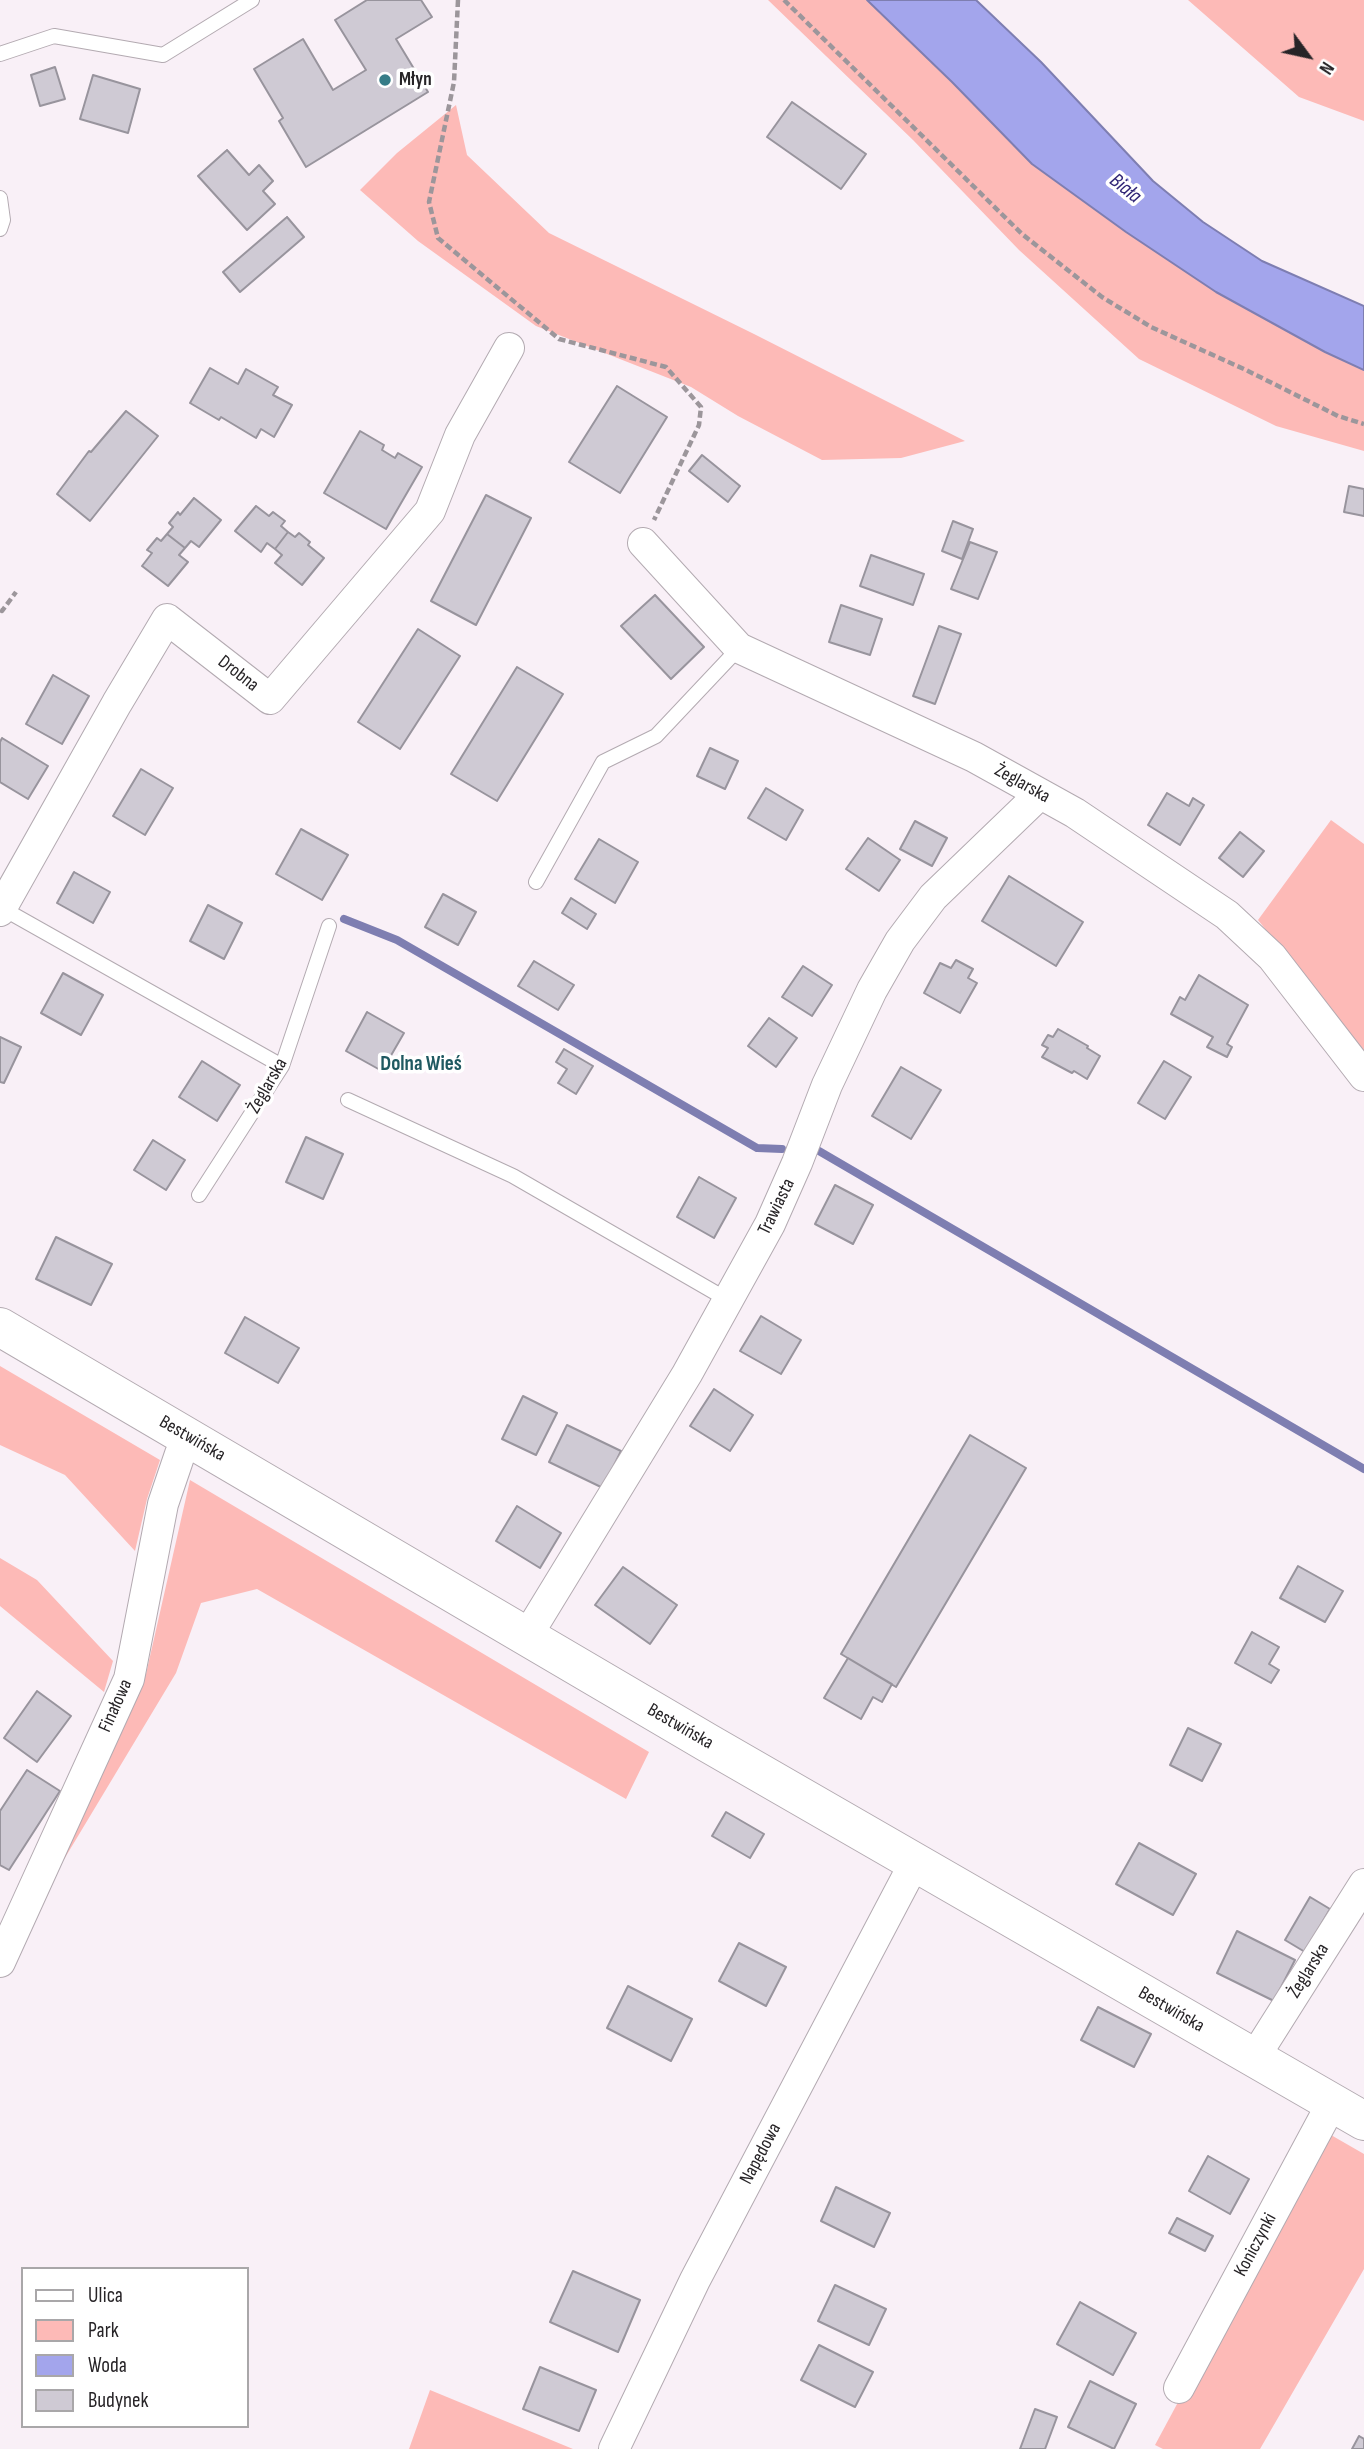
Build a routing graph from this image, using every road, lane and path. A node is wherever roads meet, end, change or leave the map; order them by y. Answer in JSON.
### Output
{"nodes":[{"id":1,"x":252,"y":0,"type":"edge"},
{"id":2,"x":458,"y":0,"type":"edge"},
{"id":3,"x":784,"y":0,"type":"edge"},
{"id":4,"x":0,"y":54,"type":"edge"},
{"id":5,"x":0,"y":198,"type":"edge"},
{"id":6,"x":0,"y":229,"type":"edge"},
{"id":7,"x":509,"y":348,"type":"dead end"},
{"id":8,"x":1364,"y":424,"type":"edge"},
{"id":9,"x":643,"y":543,"type":"joint"},
{"id":10,"x":16,"y":592,"type":"dead end"},
{"id":11,"x":0,"y":610,"type":"edge"},
{"id":12,"x":739,"y":648,"type":"junction"},
{"id":13,"x":1040,"y":794,"type":"junction"},
{"id":14,"x":536,"y":882,"type":"dead end"},
{"id":15,"x":1,"y":909,"type":"edge"},
{"id":16,"x":329,"y":926,"type":"dead end"},
{"id":17,"x":282,"y":1066,"type":"junction"},
{"id":18,"x":1364,"y":1076,"type":"edge"},
{"id":19,"x":348,"y":1100,"type":"dead end"},
{"id":20,"x":199,"y":1195,"type":"dead end"},
{"id":21,"x":728,"y":1300,"type":"junction"},
{"id":22,"x":0,"y":1327,"type":"edge"},
{"id":23,"x":190,"y":1437,"type":"junction"},
{"id":24,"x":527,"y":1636,"type":"junction"},
{"id":25,"x":915,"y":1862,"type":"junction"},
{"id":26,"x":1364,"y":1884,"type":"edge"},
{"id":27,"x":0,"y":1962,"type":"edge"},
{"id":28,"x":1254,"y":2058,"type":"junction"},
{"id":29,"x":1348,"y":2112,"type":"edge"},
{"id":30,"x":1179,"y":2388,"type":"dead end"},
{"id":31,"x":614,"y":2449,"type":"edge"}],
"edges":[{"from":1,"to":4,"type":"lane"},
{"from":2,"to":9,"type":"path"},
{"from":3,"to":8,"type":"path"},
{"from":5,"to":6,"type":"lane"},
{"from":7,"to":15,"type":"street","name":"Drobna"},
{"from":9,"to":12,"type":"street","name":"Żeglarska"},
{"from":10,"to":11,"type":"path"},
{"from":12,"to":13,"type":"street","name":"Żeglarska"},
{"from":12,"to":14,"type":"lane"},
{"from":13,"to":18,"type":"street","name":"Żeglarska"},
{"from":13,"to":21,"type":"street","name":"Trawiasta"},
{"from":15,"to":17,"type":"lane"},
{"from":16,"to":17,"type":"lane","name":"Żeglarska"},
{"from":17,"to":20,"type":"lane","name":"Żeglarska"},
{"from":19,"to":21,"type":"lane"},
{"from":21,"to":24,"type":"street","name":"Trawiasta"},
{"from":22,"to":23,"type":"street","name":"Bestwińska"},
{"from":23,"to":24,"type":"street","name":"Bestwińska"},
{"from":23,"to":27,"type":"street","name":"Finałowa"},
{"from":24,"to":25,"type":"street","name":"Bestwińska"},
{"from":25,"to":28,"type":"street","name":"Bestwińska"},
{"from":25,"to":31,"type":"street","name":"Napędowa"},
{"from":26,"to":28,"type":"street","name":"Żeglarska"},
{"from":28,"to":29,"type":"street","name":"Bestwińska"},
{"from":29,"to":30,"type":"street","name":"Koniczynki"}]}
